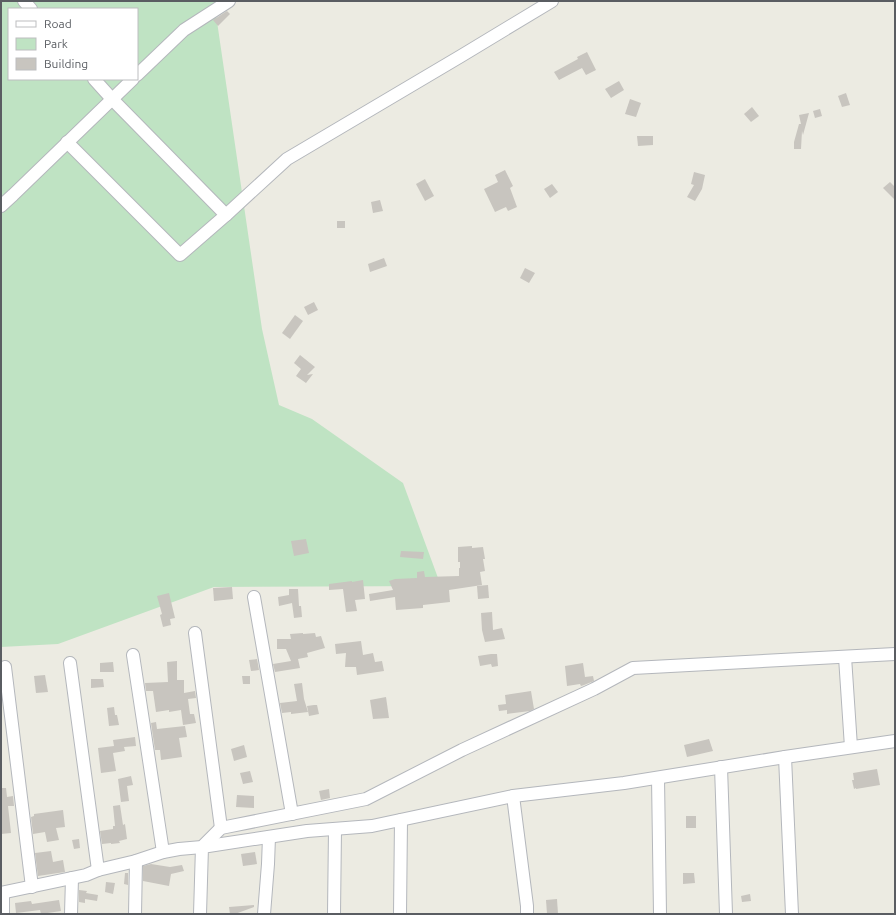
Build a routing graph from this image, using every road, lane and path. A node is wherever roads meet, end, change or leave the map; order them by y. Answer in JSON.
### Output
{"nodes":[{"id":1,"x":229,"y":1,"type":"edge"},
{"id":2,"x":552,"y":1,"type":"edge"},
{"id":3,"x":138,"y":74,"type":"edge"},
{"id":4,"x":95,"y":80,"type":"edge"},
{"id":5,"x":132,"y":80,"type":"edge"},
{"id":6,"x":112,"y":99,"type":"junction"},
{"id":7,"x":68,"y":142,"type":"junction"},
{"id":8,"x":1,"y":206,"type":"edge"},
{"id":9,"x":226,"y":215,"type":"junction"},
{"id":10,"x":254,"y":597,"type":"dead end"},
{"id":11,"x":195,"y":633,"type":"dead end"},
{"id":12,"x":895,"y":654,"type":"edge"},
{"id":13,"x":132,"y":655,"type":"dead end"},
{"id":14,"x":845,"y":657,"type":"junction"},
{"id":15,"x":70,"y":663,"type":"dead end"},
{"id":16,"x":4,"y":667,"type":"dead end"},
{"id":17,"x":895,"y":741,"type":"edge"},
{"id":18,"x":851,"y":747,"type":"junction"},
{"id":19,"x":785,"y":757,"type":"junction"},
{"id":20,"x":721,"y":767,"type":"junction"},
{"id":21,"x":658,"y":778,"type":"junction"},
{"id":22,"x":513,"y":796,"type":"junction"},
{"id":23,"x":292,"y":814,"type":"junction"},
{"id":24,"x":401,"y":820,"type":"junction"},
{"id":25,"x":221,"y":828,"type":"junction"},
{"id":26,"x":335,"y":829,"type":"junction"},
{"id":27,"x":269,"y":837,"type":"junction"},
{"id":28,"x":202,"y":847,"type":"junction"},
{"id":29,"x":163,"y":852,"type":"junction"},
{"id":30,"x":136,"y":861,"type":"junction"},
{"id":31,"x":98,"y":870,"type":"junction"},
{"id":32,"x":72,"y":878,"type":"junction"},
{"id":33,"x":32,"y":887,"type":"junction"},
{"id":34,"x":2,"y":893,"type":"edge"},
{"id":35,"x":3,"y":914,"type":"edge"},
{"id":36,"x":71,"y":914,"type":"edge"},
{"id":37,"x":136,"y":914,"type":"edge"},
{"id":38,"x":200,"y":914,"type":"edge"},
{"id":39,"x":264,"y":914,"type":"edge"},
{"id":40,"x":334,"y":914,"type":"edge"},
{"id":41,"x":400,"y":914,"type":"edge"},
{"id":42,"x":527,"y":914,"type":"edge"},
{"id":43,"x":660,"y":914,"type":"edge"},
{"id":44,"x":726,"y":914,"type":"edge"},
{"id":45,"x":792,"y":914,"type":"edge"}],
"edges":[{"from":1,"to":3,"type":"street"},
{"from":2,"to":9,"type":"street"},
{"from":4,"to":6,"type":"street"},
{"from":5,"to":6,"type":"street"},
{"from":6,"to":7,"type":"street"},
{"from":6,"to":9,"type":"street"},
{"from":7,"to":8,"type":"street"},
{"from":7,"to":9,"type":"street"},
{"from":10,"to":23,"type":"street"},
{"from":11,"to":25,"type":"street"},
{"from":12,"to":14,"type":"street"},
{"from":13,"to":29,"type":"street"},
{"from":14,"to":18,"type":"street"},
{"from":14,"to":23,"type":"street"},
{"from":15,"to":31,"type":"street"},
{"from":16,"to":33,"type":"street"},
{"from":17,"to":18,"type":"street"},
{"from":18,"to":19,"type":"street"},
{"from":19,"to":20,"type":"street"},
{"from":19,"to":45,"type":"street"},
{"from":20,"to":21,"type":"street"},
{"from":20,"to":44,"type":"street"},
{"from":21,"to":22,"type":"street"},
{"from":21,"to":43,"type":"street"},
{"from":22,"to":24,"type":"street"},
{"from":22,"to":42,"type":"street"},
{"from":23,"to":25,"type":"street"},
{"from":24,"to":26,"type":"street"},
{"from":24,"to":41,"type":"street"},
{"from":25,"to":28,"type":"street"},
{"from":26,"to":27,"type":"street"},
{"from":26,"to":40,"type":"street"},
{"from":27,"to":28,"type":"street"},
{"from":27,"to":39,"type":"street"},
{"from":28,"to":29,"type":"street"},
{"from":28,"to":38,"type":"street"},
{"from":29,"to":30,"type":"street"},
{"from":30,"to":31,"type":"street"},
{"from":30,"to":37,"type":"street"},
{"from":31,"to":32,"type":"street"},
{"from":32,"to":33,"type":"street"},
{"from":32,"to":36,"type":"street"},
{"from":33,"to":34,"type":"street"},
{"from":34,"to":35,"type":"street"}]}
